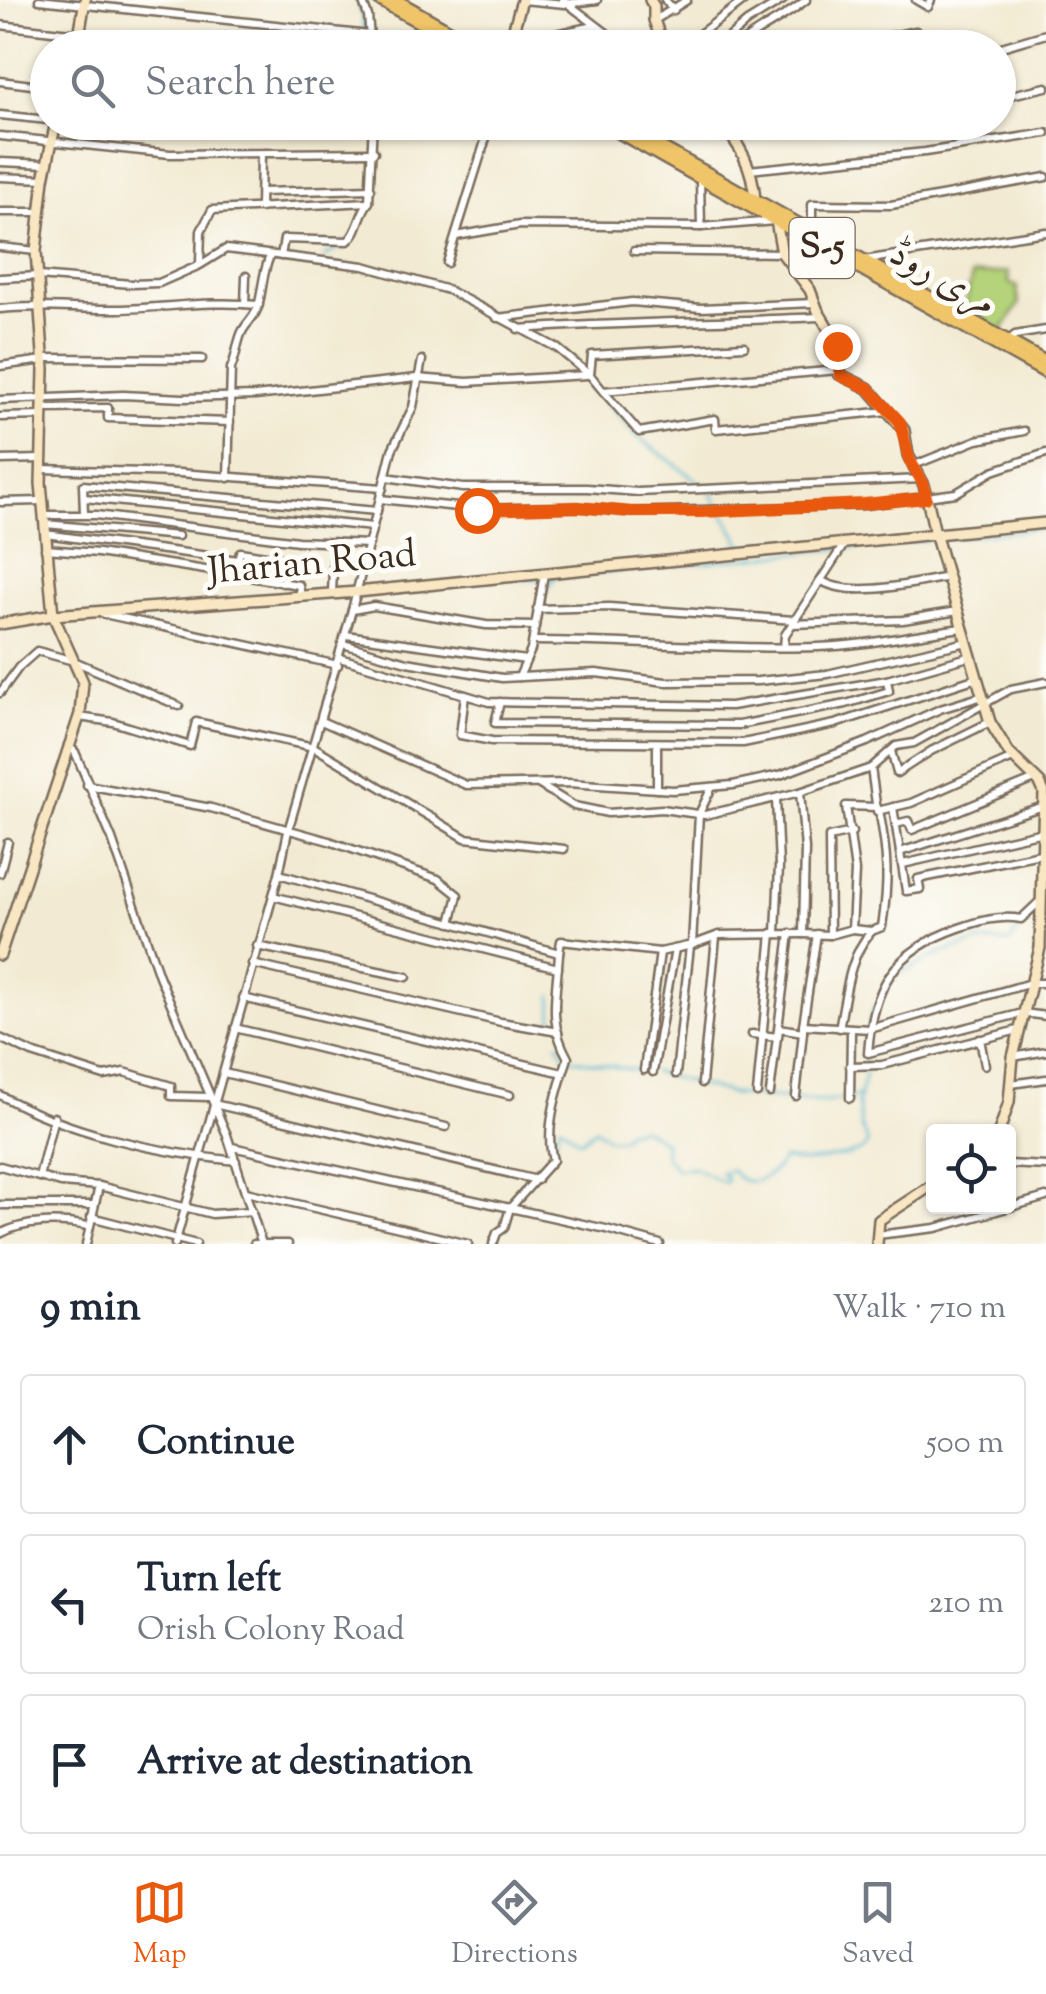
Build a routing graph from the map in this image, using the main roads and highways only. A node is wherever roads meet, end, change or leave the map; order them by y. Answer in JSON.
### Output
{"nodes":[{"id":1,"x":379,"y":0,"type":"edge"},
{"id":2,"x":396,"y":0,"type":"edge"},
{"id":3,"x":522,"y":0,"type":"edge"},
{"id":4,"x":657,"y":1,"type":"edge"},
{"id":5,"x":84,"y":3,"type":"edge"},
{"id":6,"x":80,"y":30,"type":"edge"},
{"id":7,"x":436,"y":30,"type":"edge"},
{"id":8,"x":439,"y":30,"type":"edge"},
{"id":9,"x":512,"y":30,"type":"edge"},
{"id":10,"x":657,"y":30,"type":"edge"},
{"id":11,"x":51,"y":140,"type":"edge"},
{"id":12,"x":632,"y":140,"type":"edge"},
{"id":13,"x":648,"y":140,"type":"edge"},
{"id":14,"x":735,"y":140,"type":"edge"},
{"id":15,"x":755,"y":200,"type":"junction"},
{"id":16,"x":776,"y":221,"type":"junction"},
{"id":17,"x":960,"y":319,"type":"junction"},
{"id":18,"x":1046,"y":362,"type":"edge"},
{"id":19,"x":1046,"y":372,"type":"edge"},
{"id":20,"x":1046,"y":523,"type":"edge"},
{"id":21,"x":934,"y":533,"type":"junction"},
{"id":22,"x":54,"y":615,"type":"junction"},
{"id":23,"x":0,"y":624,"type":"edge"},
{"id":24,"x":1041,"y":784,"type":"edge"},
{"id":25,"x":1044,"y":806,"type":"edge"},
{"id":26,"x":1044,"y":853,"type":"edge"},
{"id":27,"x":1042,"y":916,"type":"edge"},
{"id":28,"x":3,"y":934,"type":"edge"},
{"id":29,"x":0,"y":956,"type":"edge"},
{"id":30,"x":1002,"y":1124,"type":"edge"},
{"id":31,"x":926,"y":1189,"type":"edge"},
{"id":32,"x":877,"y":1239,"type":"edge"}],
"edges":[{"from":1,"to":7,"type":"main road"},
{"from":2,"to":8,"type":"main road"},
{"from":3,"to":9,"type":"main road"},
{"from":4,"to":10,"type":"main road"},
{"from":5,"to":6,"type":"main road"},
{"from":11,"to":22,"type":"main road"},
{"from":12,"to":16,"type":"main road","name":"مری روڈ","number":"S-5"},
{"from":13,"to":15,"type":"main road","name":"مری روڈ","number":"S-5"},
{"from":14,"to":15,"type":"main road"},
{"from":15,"to":17,"type":"main road","name":"مری روڈ","number":"S-5"},
{"from":16,"to":17,"type":"main road","name":"مری روڈ","number":"S-5"},
{"from":16,"to":21,"type":"main road"},
{"from":17,"to":18,"type":"main road","name":"مری روڈ","number":"S-5"},
{"from":17,"to":19,"type":"main road","name":"مری روڈ","number":"S-5"},
{"from":20,"to":21,"type":"main road","name":"Jharian Road"},
{"from":21,"to":22,"type":"main road","name":"Jharian Road"},
{"from":21,"to":24,"type":"main road"},
{"from":22,"to":23,"type":"main road","name":"Jharian Road"},
{"from":22,"to":28,"type":"main road"},
{"from":24,"to":25,"type":"main road"},
{"from":25,"to":26,"type":"main road"},
{"from":26,"to":27,"type":"main road"},
{"from":27,"to":30,"type":"main road"},
{"from":28,"to":29,"type":"main road"},
{"from":31,"to":32,"type":"main road"}]}
